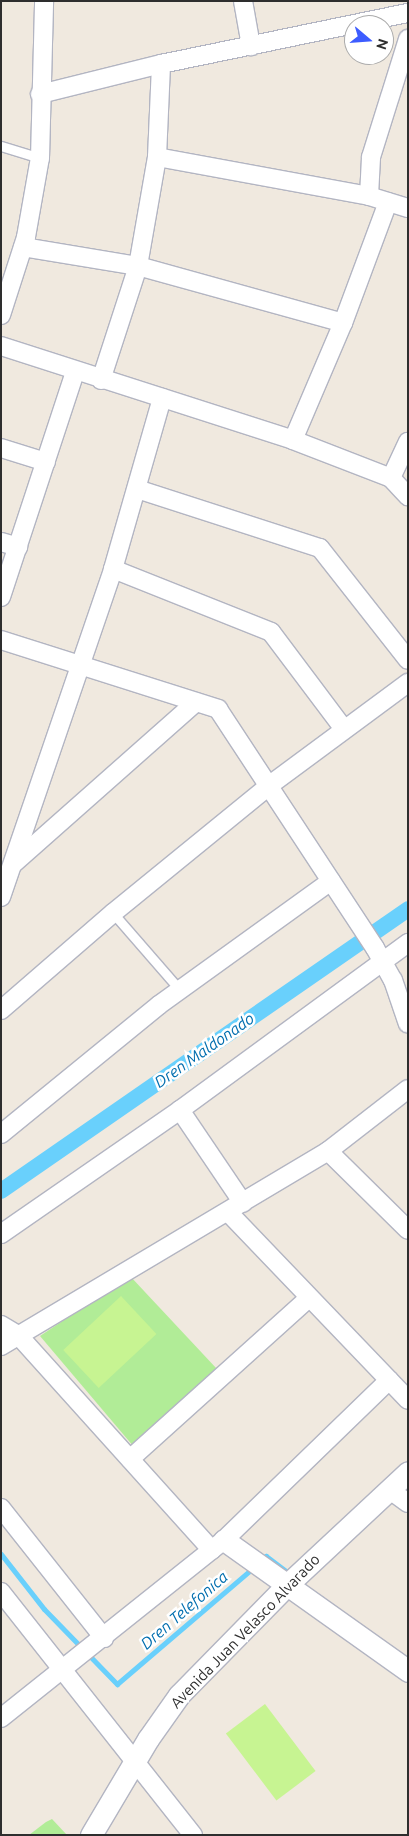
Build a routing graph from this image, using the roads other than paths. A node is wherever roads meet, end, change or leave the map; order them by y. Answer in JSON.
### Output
{"nodes":[{"id":1,"x":44,"y":1,"type":"edge"},
{"id":2,"x":243,"y":1,"type":"edge"},
{"id":3,"x":408,"y":13,"type":"edge"},
{"id":4,"x":408,"y":39,"type":"edge"},
{"id":5,"x":251,"y":46,"type":"junction"},
{"id":6,"x":162,"y":64,"type":"junction"},
{"id":7,"x":40,"y":94,"type":"junction"},
{"id":8,"x":1,"y":146,"type":"edge"},
{"id":9,"x":157,"y":157,"type":"junction"},
{"id":10,"x":40,"y":158,"type":"junction"},
{"id":11,"x":369,"y":196,"type":"junction"},
{"id":12,"x":388,"y":202,"type":"junction"},
{"id":13,"x":408,"y":208,"type":"edge"},
{"id":14,"x":23,"y":247,"type":"junction"},
{"id":15,"x":138,"y":266,"type":"junction"},
{"id":16,"x":1,"y":315,"type":"edge"},
{"id":17,"x":344,"y":323,"type":"junction"},
{"id":18,"x":1,"y":346,"type":"edge"},
{"id":19,"x":75,"y":372,"type":"junction"},
{"id":20,"x":102,"y":380,"type":"junction"},
{"id":21,"x":162,"y":398,"type":"junction"},
{"id":22,"x":293,"y":440,"type":"junction"},
{"id":23,"x":408,"y":442,"type":"edge"},
{"id":24,"x":1,"y":448,"type":"edge"},
{"id":25,"x":46,"y":462,"type":"junction"},
{"id":26,"x":391,"y":478,"type":"junction"},
{"id":27,"x":137,"y":489,"type":"junction"},
{"id":28,"x":408,"y":496,"type":"edge"},
{"id":29,"x":9,"y":545,"type":"edge"},
{"id":30,"x":113,"y":569,"type":"junction"},
{"id":31,"x":1,"y":596,"type":"edge"},
{"id":32,"x":1,"y":640,"type":"edge"},
{"id":33,"x":408,"y":660,"type":"edge"},
{"id":34,"x":80,"y":665,"type":"junction"},
{"id":35,"x":408,"y":683,"type":"edge"},
{"id":36,"x":196,"y":702,"type":"junction"},
{"id":37,"x":343,"y":728,"type":"junction"},
{"id":38,"x":270,"y":785,"type":"junction"},
{"id":39,"x":11,"y":865,"type":"junction"},
{"id":40,"x":330,"y":881,"type":"junction"},
{"id":41,"x":1,"y":897,"type":"edge"},
{"id":42,"x":113,"y":913,"type":"junction"},
{"id":43,"x":408,"y":943,"type":"edge"},
{"id":44,"x":378,"y":955,"type":"junction"},
{"id":45,"x":180,"y":990,"type":"junction"},
{"id":46,"x":5,"y":1002,"type":"edge"},
{"id":47,"x":408,"y":1024,"type":"edge"},
{"id":48,"x":408,"y":1089,"type":"edge"},
{"id":49,"x":180,"y":1110,"type":"junction"},
{"id":50,"x":1,"y":1134,"type":"edge"},
{"id":51,"x":328,"y":1151,"type":"junction"},
{"id":52,"x":235,"y":1208,"type":"junction"},
{"id":53,"x":408,"y":1230,"type":"edge"},
{"id":54,"x":1,"y":1234,"type":"edge"},
{"id":55,"x":308,"y":1299,"type":"junction"},
{"id":56,"x":1,"y":1325,"type":"edge"},
{"id":57,"x":19,"y":1336,"type":"junction"},
{"id":58,"x":1,"y":1346,"type":"edge"},
{"id":59,"x":389,"y":1380,"type":"junction"},
{"id":60,"x":408,"y":1400,"type":"edge"},
{"id":61,"x":130,"y":1458,"type":"junction"},
{"id":62,"x":408,"y":1472,"type":"edge"},
{"id":63,"x":390,"y":1490,"type":"junction"},
{"id":64,"x":408,"y":1502,"type":"edge"},
{"id":65,"x":1,"y":1508,"type":"edge"},
{"id":66,"x":218,"y":1545,"type":"junction"},
{"id":67,"x":288,"y":1584,"type":"junction"},
{"id":68,"x":1,"y":1592,"type":"edge"},
{"id":69,"x":104,"y":1638,"type":"junction"},
{"id":70,"x":65,"y":1670,"type":"junction"},
{"id":71,"x":408,"y":1671,"type":"edge"},
{"id":72,"x":1,"y":1718,"type":"edge"},
{"id":73,"x":136,"y":1763,"type":"junction"},
{"id":74,"x":91,"y":1835,"type":"edge"},
{"id":75,"x":193,"y":1835,"type":"edge"}],
"edges":[{"from":1,"to":7,"type":"street"},
{"from":2,"to":5,"type":"street"},
{"from":3,"to":5,"type":"street"},
{"from":4,"to":11,"type":"street"},
{"from":5,"to":6,"type":"street"},
{"from":6,"to":7,"type":"street"},
{"from":6,"to":9,"type":"street"},
{"from":7,"to":10,"type":"street"},
{"from":8,"to":10,"type":"lane"},
{"from":9,"to":11,"type":"street"},
{"from":9,"to":15,"type":"street"},
{"from":10,"to":14,"type":"street"},
{"from":11,"to":12,"type":"street"},
{"from":12,"to":13,"type":"street"},
{"from":12,"to":17,"type":"street"},
{"from":14,"to":15,"type":"street"},
{"from":14,"to":16,"type":"street"},
{"from":15,"to":17,"type":"street"},
{"from":15,"to":20,"type":"street"},
{"from":17,"to":22,"type":"street"},
{"from":18,"to":19,"type":"street"},
{"from":19,"to":20,"type":"street"},
{"from":19,"to":25,"type":"street"},
{"from":20,"to":21,"type":"street"},
{"from":21,"to":22,"type":"street"},
{"from":21,"to":27,"type":"street"},
{"from":22,"to":26,"type":"street"},
{"from":23,"to":26,"type":"street"},
{"from":24,"to":25,"type":"street"},
{"from":25,"to":29,"type":"street"},
{"from":26,"to":28,"type":"street"},
{"from":27,"to":30,"type":"street"},
{"from":27,"to":33,"type":"street"},
{"from":29,"to":31,"type":"street"},
{"from":30,"to":34,"type":"street"},
{"from":30,"to":37,"type":"street"},
{"from":32,"to":34,"type":"street"},
{"from":34,"to":36,"type":"street"},
{"from":34,"to":39,"type":"street"},
{"from":35,"to":37,"type":"street"},
{"from":36,"to":38,"type":"street"},
{"from":36,"to":39,"type":"street"},
{"from":37,"to":38,"type":"street"},
{"from":38,"to":40,"type":"street"},
{"from":38,"to":42,"type":"street"},
{"from":39,"to":41,"type":"street"},
{"from":40,"to":44,"type":"street"},
{"from":40,"to":45,"type":"street"},
{"from":42,"to":45,"type":"lane"},
{"from":42,"to":46,"type":"street"},
{"from":43,"to":44,"type":"street"},
{"from":44,"to":47,"type":"street"},
{"from":44,"to":49,"type":"street"},
{"from":45,"to":50,"type":"street"},
{"from":48,"to":51,"type":"street"},
{"from":49,"to":52,"type":"street"},
{"from":49,"to":54,"type":"street"},
{"from":51,"to":52,"type":"street"},
{"from":51,"to":53,"type":"street"},
{"from":52,"to":55,"type":"street"},
{"from":52,"to":57,"type":"street"},
{"from":55,"to":59,"type":"street"},
{"from":55,"to":61,"type":"street"},
{"from":56,"to":57,"type":"street"},
{"from":57,"to":58,"type":"street"},
{"from":57,"to":61,"type":"street"},
{"from":59,"to":60,"type":"street"},
{"from":59,"to":66,"type":"street"},
{"from":61,"to":66,"type":"street"},
{"from":62,"to":63,"type":"street","name":"Avenida Juan Velasco Alvarado"},
{"from":63,"to":64,"type":"street"},
{"from":63,"to":67,"type":"street","name":"Avenida Juan Velasco Alvarado"},
{"from":65,"to":69,"type":"street"},
{"from":66,"to":67,"type":"street"},
{"from":66,"to":69,"type":"street"},
{"from":67,"to":71,"type":"street"},
{"from":67,"to":73,"type":"street","name":"Avenida Juan Velasco Alvarado"},
{"from":68,"to":70,"type":"street"},
{"from":69,"to":70,"type":"street"},
{"from":70,"to":72,"type":"street"},
{"from":70,"to":73,"type":"street"},
{"from":73,"to":74,"type":"street","name":"Avenida Juan Velasco Alvarado"},
{"from":73,"to":75,"type":"street"}]}
